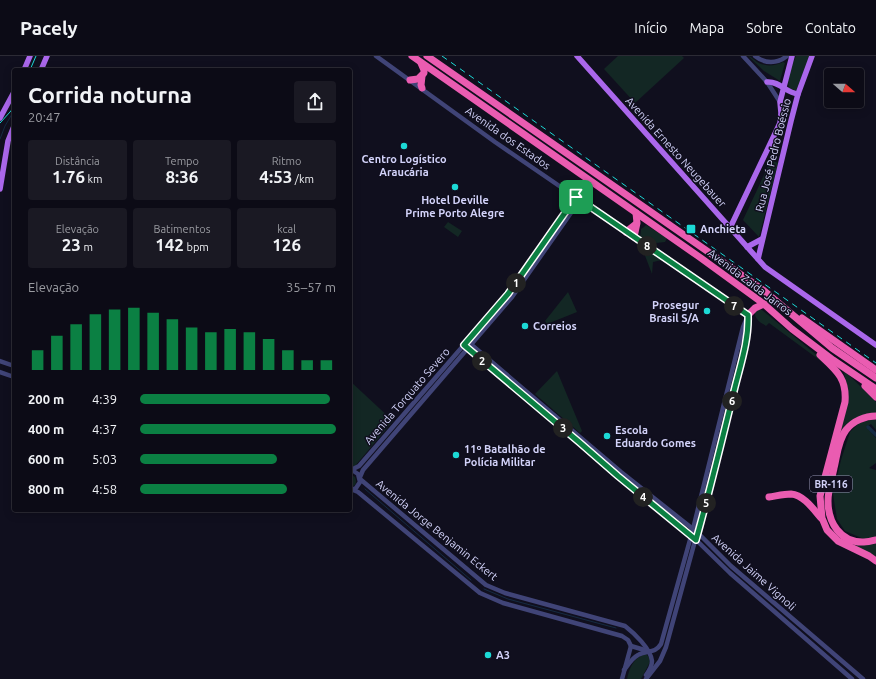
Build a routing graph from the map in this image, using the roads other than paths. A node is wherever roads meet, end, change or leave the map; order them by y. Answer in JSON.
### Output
{"nodes":[{"id":1,"x":30,"y":56,"type":"edge"},
{"id":2,"x":47,"y":56,"type":"edge"},
{"id":3,"x":376,"y":56,"type":"edge"},
{"id":4,"x":412,"y":56,"type":"edge"},
{"id":5,"x":426,"y":56,"type":"edge"},
{"id":6,"x":577,"y":56,"type":"edge"},
{"id":7,"x":743,"y":56,"type":"edge"},
{"id":8,"x":755,"y":56,"type":"edge"},
{"id":9,"x":787,"y":56,"type":"edge"},
{"id":10,"x":792,"y":56,"type":"edge"},
{"id":11,"x":812,"y":56,"type":"edge"},
{"id":12,"x":420,"y":61,"type":"junction"},
{"id":13,"x":25,"y":68,"type":"edge"},
{"id":14,"x":43,"y":68,"type":"edge"},
{"id":15,"x":422,"y":76,"type":"junction"},
{"id":16,"x":410,"y":80,"type":"junction"},
{"id":17,"x":767,"y":82,"type":"junction"},
{"id":18,"x":783,"y":87,"type":"junction"},
{"id":19,"x":422,"y":88,"type":"junction"},
{"id":20,"x":798,"y":94,"type":"junction"},
{"id":21,"x":12,"y":96,"type":"edge"},
{"id":22,"x":780,"y":102,"type":"junction"},
{"id":23,"x":0,"y":118,"type":"edge"},
{"id":24,"x":12,"y":131,"type":"edge"},
{"id":25,"x":0,"y":189,"type":"edge"},
{"id":26,"x":578,"y":198,"type":"junction"},
{"id":27,"x":636,"y":213,"type":"junction"},
{"id":28,"x":636,"y":224,"type":"junction"},
{"id":29,"x":730,"y":228,"type":"junction"},
{"id":30,"x":626,"y":232,"type":"junction"},
{"id":31,"x":634,"y":237,"type":"junction"},
{"id":32,"x":762,"y":239,"type":"junction"},
{"id":33,"x":747,"y":247,"type":"junction"},
{"id":34,"x":758,"y":259,"type":"junction"},
{"id":35,"x":763,"y":290,"type":"junction"},
{"id":36,"x":764,"y":304,"type":"junction"},
{"id":37,"x":748,"y":315,"type":"junction"},
{"id":38,"x":792,"y":329,"type":"junction"},
{"id":39,"x":467,"y":345,"type":"junction"},
{"id":40,"x":876,"y":346,"type":"edge"},
{"id":41,"x":0,"y":361,"type":"edge"},
{"id":42,"x":12,"y":365,"type":"edge"},
{"id":43,"x":876,"y":370,"type":"edge"},
{"id":44,"x":0,"y":372,"type":"edge"},
{"id":45,"x":852,"y":373,"type":"junction"},
{"id":46,"x":12,"y":376,"type":"edge"},
{"id":47,"x":876,"y":378,"type":"edge"},
{"id":48,"x":876,"y":389,"type":"edge"},
{"id":49,"x":876,"y":397,"type":"edge"},
{"id":50,"x":876,"y":416,"type":"edge"},
{"id":51,"x":710,"y":462,"type":"junction"},
{"id":52,"x":716,"y":464,"type":"junction"},
{"id":53,"x":352,"y":469,"type":"edge"},
{"id":54,"x":352,"y":471,"type":"edge"},
{"id":55,"x":360,"y":478,"type":"junction"},
{"id":56,"x":352,"y":490,"type":"edge"},
{"id":57,"x":769,"y":496,"type":"dead end"},
{"id":58,"x":822,"y":518,"type":"junction"},
{"id":59,"x":693,"y":529,"type":"junction"},
{"id":60,"x":698,"y":533,"type":"junction"},
{"id":61,"x":691,"y":535,"type":"junction"},
{"id":62,"x":696,"y":540,"type":"junction"},
{"id":63,"x":876,"y":540,"type":"edge"},
{"id":64,"x":876,"y":561,"type":"edge"},
{"id":65,"x":631,"y":646,"type":"junction"},
{"id":66,"x":648,"y":651,"type":"junction"},
{"id":67,"x":836,"y":656,"type":"junction"},
{"id":68,"x":831,"y":661,"type":"junction"},
{"id":69,"x":624,"y":670,"type":"junction"},
{"id":70,"x":622,"y":679,"type":"edge"},
{"id":71,"x":645,"y":679,"type":"edge"},
{"id":72,"x":852,"y":679,"type":"edge"},
{"id":73,"x":863,"y":679,"type":"edge"}],
"edges":[{"from":1,"to":13,"type":"main road"},
{"from":2,"to":14,"type":"main road"},
{"from":3,"to":16,"type":"street","name":"Avenida dos Estados"},
{"from":4,"to":12,"type":"highway","name":"Avenida Zaida Jarros"},
{"from":5,"to":35,"type":"highway","name":"Avenida Zaida Jarros"},
{"from":6,"to":29,"type":"main road","name":"Avenida Ernesto Neugebauer"},
{"from":7,"to":17,"type":"street"},
{"from":8,"to":9,"type":"street"},
{"from":10,"to":18,"type":"main road","name":"Rua José Pedro Boéssio"},
{"from":11,"to":20,"type":"main road","name":"Rua José Pedro Boéssio"},
{"from":12,"to":15,"type":"highway"},
{"from":12,"to":27,"type":"highway","name":"Avenida Zaida Jarros"},
{"from":15,"to":16,"type":"highway"},
{"from":15,"to":19,"type":"highway"},
{"from":16,"to":19,"type":"street","name":"Avenida dos Estados"},
{"from":17,"to":18,"type":"main road"},
{"from":17,"to":22,"type":"street"},
{"from":18,"to":20,"type":"main road"},
{"from":18,"to":22,"type":"main road","name":"Rua José Pedro Boéssio"},
{"from":19,"to":26,"type":"street","name":"Avenida dos Estados"},
{"from":20,"to":32,"type":"main road","name":"Rua José Pedro Boéssio"},
{"from":21,"to":23,"type":"main road"},
{"from":22,"to":29,"type":"main road","name":"Rua José Pedro Boéssio"},
{"from":24,"to":25,"type":"main road"},
{"from":26,"to":30,"type":"street","name":"Avenida dos Estados"},
{"from":26,"to":39,"type":"street","name":"Avenida Torquato Severo"},
{"from":27,"to":28,"type":"highway"},
{"from":27,"to":36,"type":"highway","name":"Avenida Zaida Jarros"},
{"from":28,"to":30,"type":"highway"},
{"from":28,"to":31,"type":"highway"},
{"from":29,"to":33,"type":"main road","name":"Avenida Ernesto Neugebauer"},
{"from":30,"to":31,"type":"street","name":"Avenida dos Estados"},
{"from":31,"to":37,"type":"street","name":"Avenida dos Estados"},
{"from":32,"to":33,"type":"main road"},
{"from":32,"to":34,"type":"main road","name":"Rua José Pedro Boéssio"},
{"from":33,"to":34,"type":"main road","name":"Avenida Ernesto Neugebauer"},
{"from":34,"to":40,"type":"main road","name":"Avenida Ernesto Neugebauer"},
{"from":35,"to":43,"type":"highway"},
{"from":35,"to":47,"type":"highway","name":"Avenida Zaida Jarros"},
{"from":36,"to":37,"type":"highway"},
{"from":36,"to":38,"type":"highway","name":"Avenida Zaida Jarros"},
{"from":37,"to":51,"type":"street"},
{"from":37,"to":52,"type":"street"},
{"from":38,"to":45,"type":"highway","name":"Avenida Zaida Jarros"},
{"from":38,"to":58,"type":"highway"},
{"from":39,"to":53,"type":"street","name":"Avenida Torquato Severo"},
{"from":39,"to":55,"type":"street","name":"Avenida Torquato Severo"},
{"from":39,"to":59,"type":"street","name":"Avenida Jaime Vignoli"},
{"from":39,"to":61,"type":"street","name":"Avenida Jaime Vignoli"},
{"from":41,"to":42,"type":"street"},
{"from":44,"to":46,"type":"street"},
{"from":45,"to":48,"type":"highway","name":"Avenida Zaida Jarros"},
{"from":45,"to":49,"type":"highway"},
{"from":50,"to":63,"type":"highway","number":"BR-116"},
{"from":51,"to":52,"type":"street"},
{"from":51,"to":59,"type":"street"},
{"from":52,"to":60,"type":"street"},
{"from":54,"to":55,"type":"street","name":"Avenida Jorge Benjamin Eckert"},
{"from":55,"to":56,"type":"street","name":"Avenida Torquato Severo"},
{"from":55,"to":66,"type":"street","name":"Avenida Jorge Benjamin Eckert"},
{"from":56,"to":65,"type":"street","name":"Avenida Jorge Benjamin Eckert"},
{"from":57,"to":58,"type":"highway"},
{"from":58,"to":64,"type":"highway"},
{"from":59,"to":60,"type":"street","name":"Avenida Jaime Vignoli"},
{"from":59,"to":61,"type":"street"},
{"from":60,"to":62,"type":"street"},
{"from":60,"to":67,"type":"street","name":"Avenida Jaime Vignoli"},
{"from":61,"to":62,"type":"street","name":"Avenida Jaime Vignoli"},
{"from":61,"to":66,"type":"street"},
{"from":62,"to":68,"type":"street","name":"Avenida Jaime Vignoli"},
{"from":62,"to":71,"type":"street"},
{"from":65,"to":66,"type":"street","name":"Avenida Jorge Benjamin Eckert"},
{"from":65,"to":69,"type":"street"},
{"from":66,"to":69,"type":"street"},
{"from":66,"to":71,"type":"street"},
{"from":67,"to":68,"type":"street"},
{"from":67,"to":73,"type":"street","name":"Avenida Jaime Vignoli"},
{"from":68,"to":72,"type":"street","name":"Avenida Jaime Vignoli"},
{"from":69,"to":70,"type":"street"}]}
